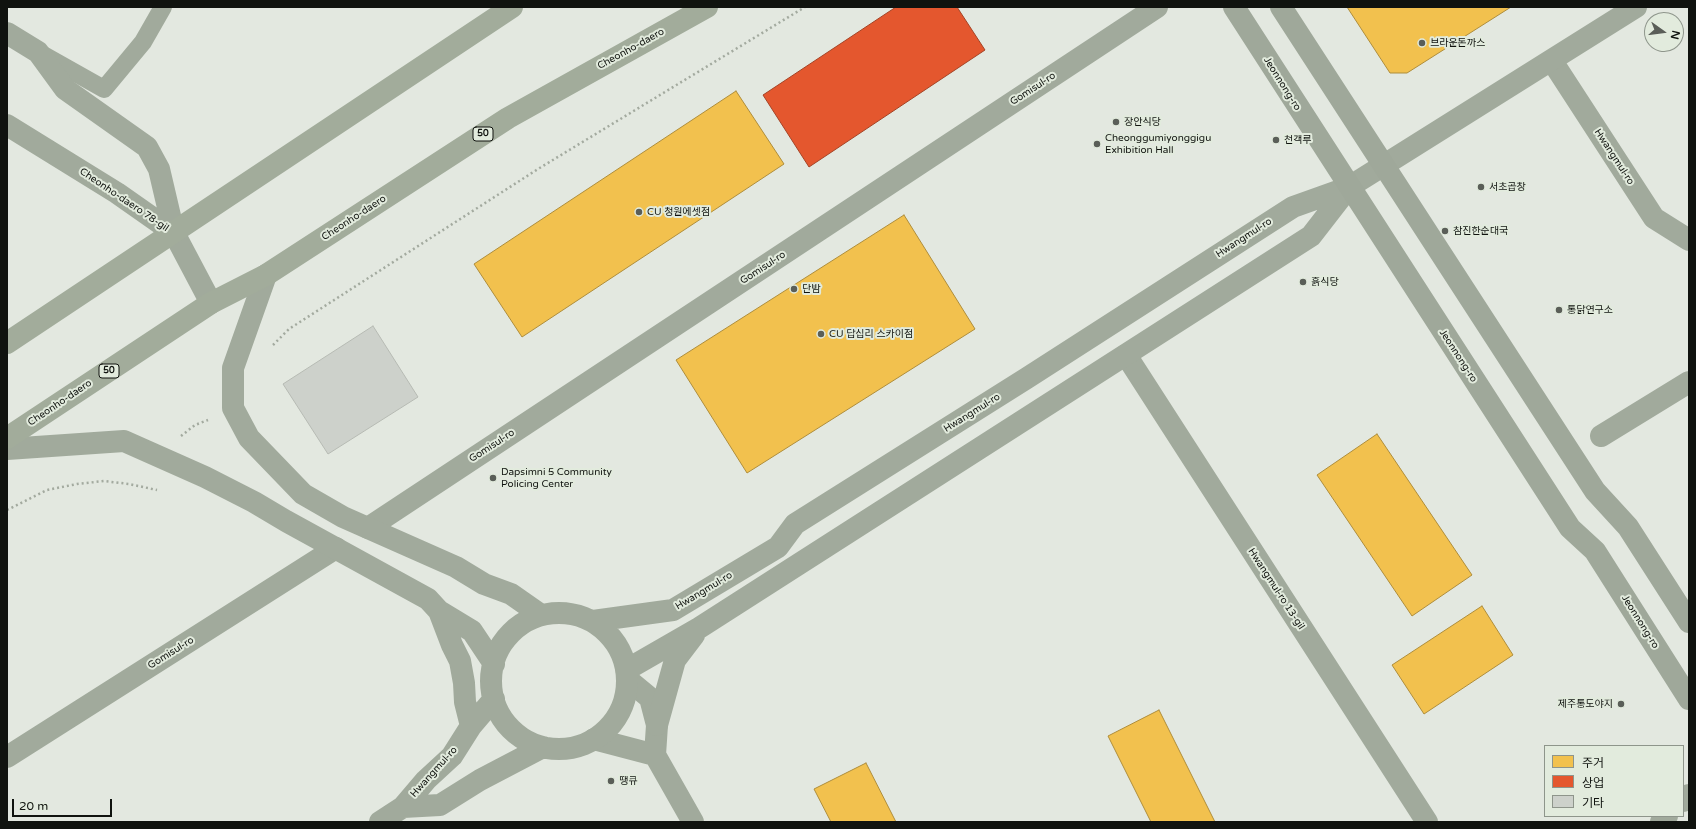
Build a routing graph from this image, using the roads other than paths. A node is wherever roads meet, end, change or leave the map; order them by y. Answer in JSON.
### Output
{"nodes":[{"id":1,"x":163,"y":7,"type":"edge"},
{"id":2,"x":512,"y":7,"type":"edge"},
{"id":3,"x":707,"y":7,"type":"edge"},
{"id":4,"x":1157,"y":7,"type":"edge"},
{"id":5,"x":1234,"y":7,"type":"edge"},
{"id":6,"x":1281,"y":7,"type":"edge"},
{"id":7,"x":1636,"y":7,"type":"edge"},
{"id":8,"x":7,"y":33,"type":"edge"},
{"id":9,"x":38,"y":52,"type":"junction"},
{"id":10,"x":1552,"y":61,"type":"junction"},
{"id":11,"x":7,"y":125,"type":"edge"},
{"id":12,"x":1383,"y":165,"type":"junction"},
{"id":13,"x":1349,"y":187,"type":"junction"},
{"id":14,"x":174,"y":233,"type":"junction"},
{"id":15,"x":1689,"y":240,"type":"edge"},
{"id":16,"x":266,"y":275,"type":"junction"},
{"id":17,"x":211,"y":303,"type":"junction"},
{"id":18,"x":7,"y":343,"type":"edge"},
{"id":19,"x":1126,"y":355,"type":"junction"},
{"id":20,"x":1689,"y":382,"type":"edge"},
{"id":21,"x":1601,"y":436,"type":"dead end"},
{"id":22,"x":7,"y":438,"type":"edge"},
{"id":23,"x":7,"y":449,"type":"edge"},
{"id":24,"x":304,"y":494,"type":"junction"},
{"id":25,"x":286,"y":521,"type":"junction"},
{"id":26,"x":368,"y":528,"type":"junction"},
{"id":27,"x":336,"y":548,"type":"junction"},
{"id":28,"x":439,"y":611,"type":"junction"},
{"id":29,"x":541,"y":615,"type":"junction"},
{"id":30,"x":592,"y":621,"type":"junction"},
{"id":31,"x":1689,"y":622,"type":"edge"},
{"id":32,"x":699,"y":628,"type":"junction"},
{"id":33,"x":494,"y":664,"type":"junction"},
{"id":34,"x":627,"y":675,"type":"junction"},
{"id":35,"x":494,"y":699,"type":"junction"},
{"id":36,"x":1689,"y":699,"type":"edge"},
{"id":37,"x":657,"y":725,"type":"junction"},
{"id":38,"x":471,"y":726,"type":"junction"},
{"id":39,"x":594,"y":739,"type":"junction"},
{"id":40,"x":543,"y":747,"type":"junction"},
{"id":41,"x":655,"y":754,"type":"junction"},
{"id":42,"x":7,"y":757,"type":"edge"},
{"id":43,"x":403,"y":807,"type":"junction"},
{"id":44,"x":691,"y":821,"type":"edge"},
{"id":45,"x":380,"y":822,"type":"edge"},
{"id":46,"x":1427,"y":822,"type":"edge"}],
"edges":[{"from":1,"to":9,"type":"lane"},
{"from":2,"to":14,"type":"main road"},
{"from":3,"to":16,"type":"main road","name":"Cheonho-daero","number":"50"},
{"from":4,"to":26,"type":"street","name":"Gomisul-ro"},
{"from":5,"to":13,"type":"main road","name":"Jeonnong-ro"},
{"from":6,"to":12,"type":"main road"},
{"from":7,"to":10,"type":"street","name":"Hwangmul-ro"},
{"from":8,"to":9,"type":"street"},
{"from":9,"to":14,"type":"street"},
{"from":10,"to":12,"type":"street","name":"Hwangmul-ro"},
{"from":10,"to":15,"type":"street","name":"Hwangmul-ro"},
{"from":11,"to":14,"type":"street","name":"Cheonho-daero 78-gil"},
{"from":12,"to":13,"type":"street","name":"Hwangmul-ro"},
{"from":12,"to":31,"type":"main road"},
{"from":13,"to":19,"type":"street","name":"Hwangmul-ro"},
{"from":13,"to":30,"type":"street","name":"Hwangmul-ro"},
{"from":13,"to":36,"type":"main road","name":"Jeonnong-ro"},
{"from":14,"to":17,"type":"street","name":"Cheonho-daero 78-gil"},
{"from":14,"to":18,"type":"main road"},
{"from":16,"to":17,"type":"main road","name":"Cheonho-daero","number":"50"},
{"from":16,"to":24,"type":"street"},
{"from":17,"to":22,"type":"main road","name":"Cheonho-daero","number":"50"},
{"from":19,"to":32,"type":"street","name":"Hwangmul-ro"},
{"from":19,"to":46,"type":"street","name":"Hwangmul-ro 13-gil"},
{"from":20,"to":21,"type":"street"},
{"from":23,"to":25,"type":"street"},
{"from":24,"to":25,"type":"street"},
{"from":24,"to":26,"type":"street"},
{"from":25,"to":27,"type":"street"},
{"from":26,"to":29,"type":"street"},
{"from":27,"to":28,"type":"street"},
{"from":27,"to":42,"type":"street","name":"Gomisul-ro"},
{"from":28,"to":33,"type":"street"},
{"from":28,"to":38,"type":"street"},
{"from":29,"to":30,"type":"street"},
{"from":29,"to":33,"type":"street"},
{"from":30,"to":34,"type":"street"},
{"from":32,"to":34,"type":"street","name":"Hwangmul-ro"},
{"from":32,"to":37,"type":"street"},
{"from":33,"to":35,"type":"street"},
{"from":34,"to":37,"type":"street"},
{"from":34,"to":39,"type":"street"},
{"from":35,"to":38,"type":"street","name":"Hwangmul-ro"},
{"from":35,"to":40,"type":"street"},
{"from":37,"to":41,"type":"street"},
{"from":38,"to":43,"type":"street","name":"Hwangmul-ro"},
{"from":39,"to":40,"type":"street"},
{"from":39,"to":41,"type":"street"},
{"from":40,"to":43,"type":"street","name":"Hwangmul-ro"},
{"from":41,"to":44,"type":"street"},
{"from":43,"to":45,"type":"street","name":"Hwangmul-ro"}]}
